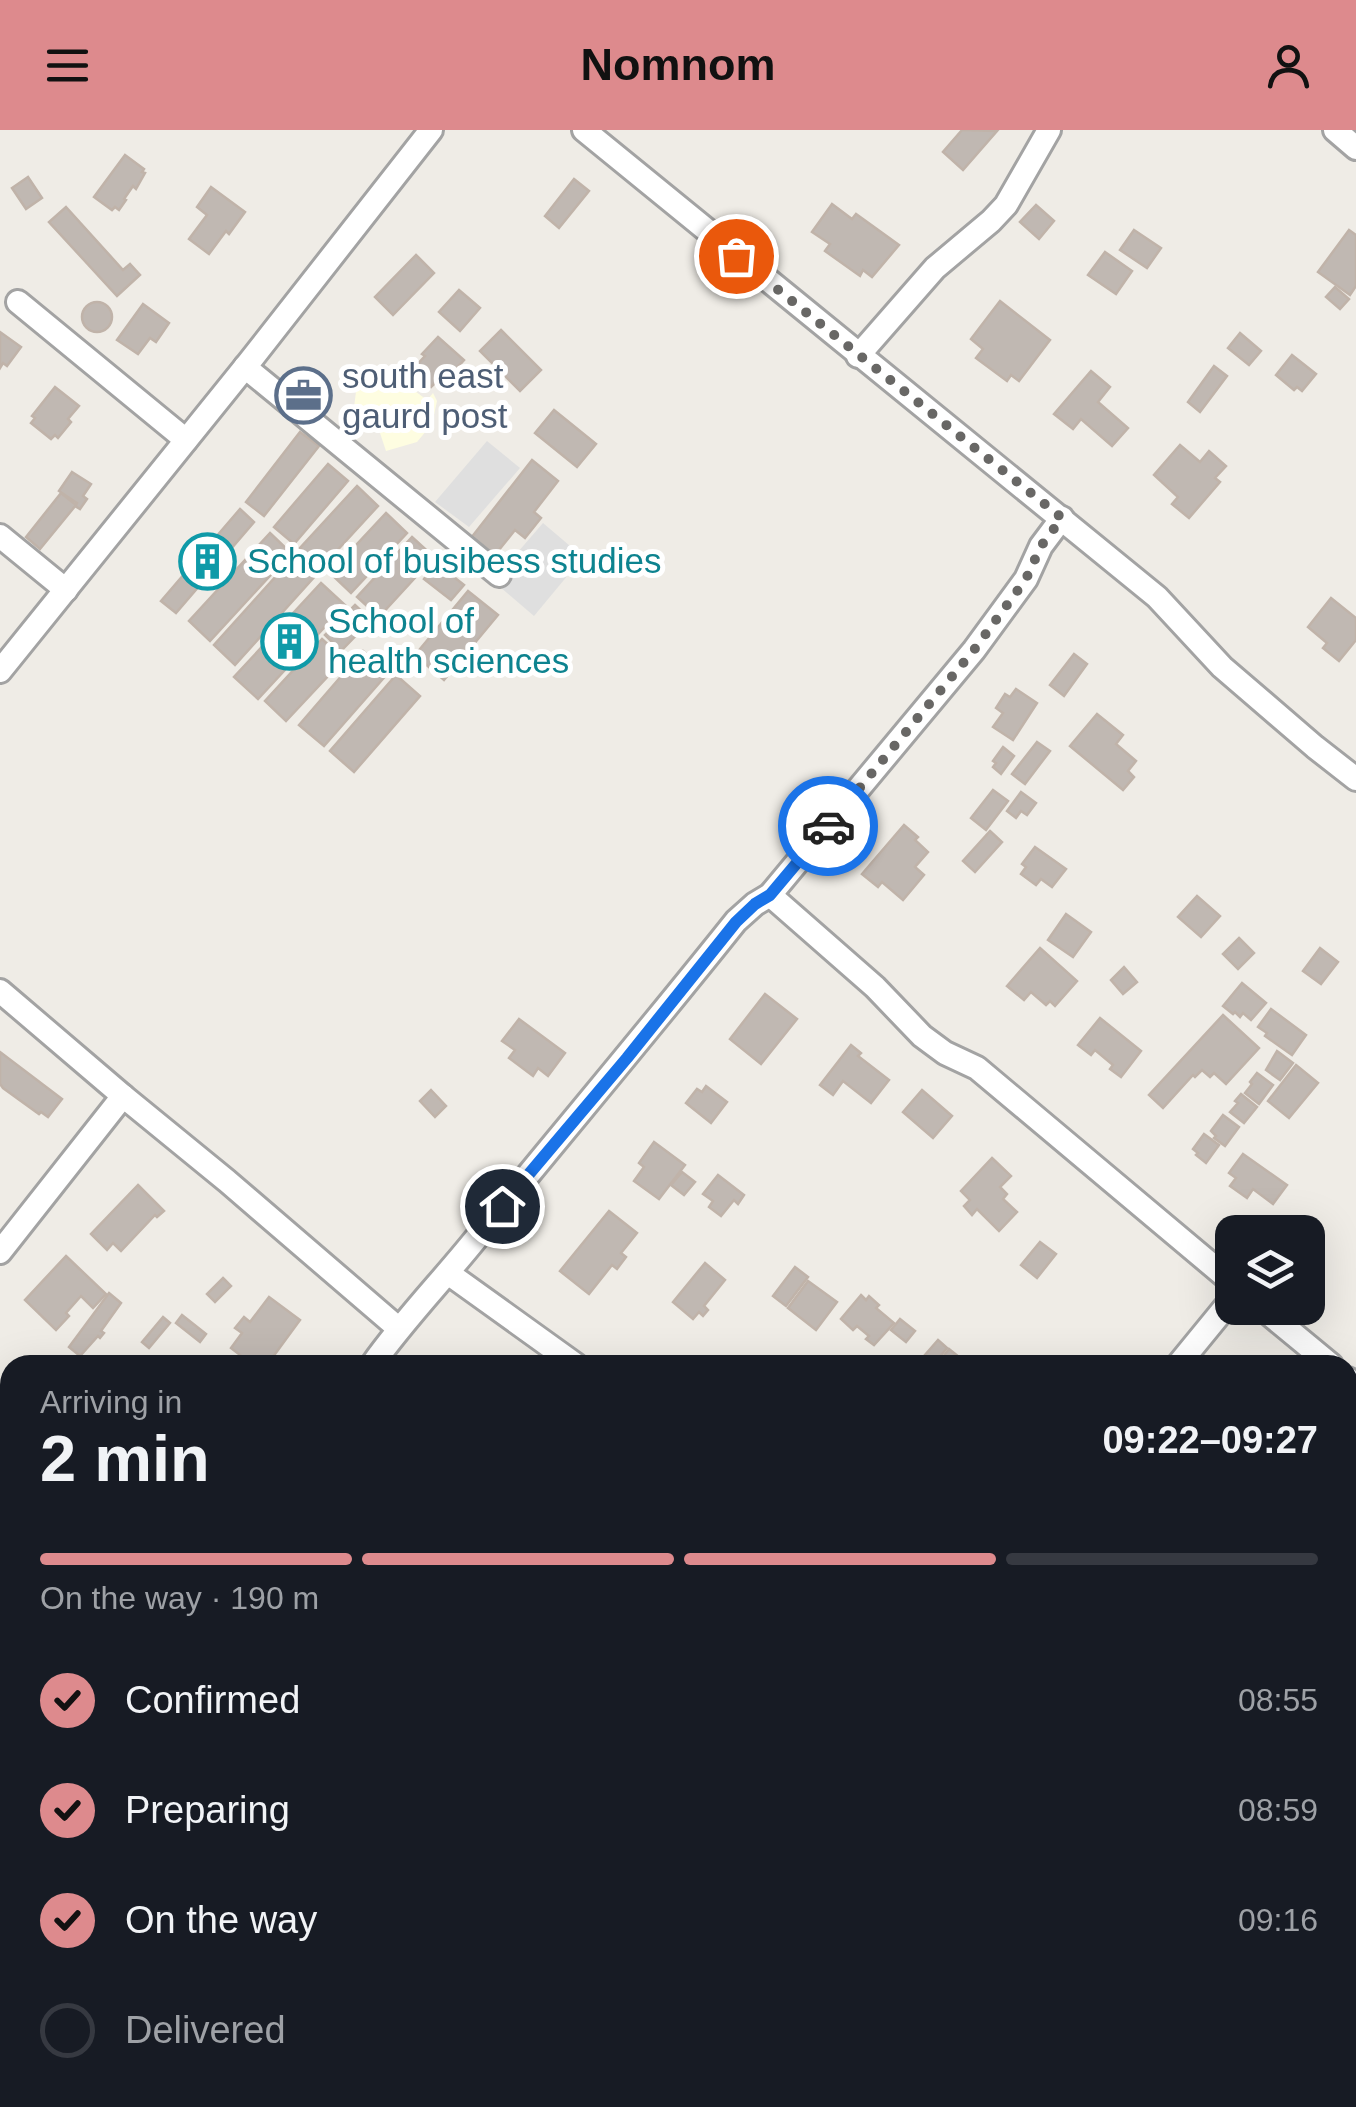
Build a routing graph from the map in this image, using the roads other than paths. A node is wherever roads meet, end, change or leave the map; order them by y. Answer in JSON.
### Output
{"nodes":[{"id":1,"x":431,"y":130,"type":"edge"},
{"id":2,"x":584,"y":130,"type":"edge"},
{"id":3,"x":1049,"y":130,"type":"edge"},
{"id":4,"x":1335,"y":130,"type":"edge"},
{"id":5,"x":1356,"y":148,"type":"edge"},
{"id":6,"x":18,"y":302,"type":"dead end"},
{"id":7,"x":858,"y":356,"type":"junction"},
{"id":8,"x":245,"y":367,"type":"junction"},
{"id":9,"x":186,"y":440,"type":"junction"},
{"id":10,"x":1062,"y":518,"type":"junction"},
{"id":11,"x":0,"y":536,"type":"edge"},
{"id":12,"x":493,"y":569,"type":"dead end"},
{"id":13,"x":66,"y":590,"type":"junction"},
{"id":14,"x":0,"y":671,"type":"edge"},
{"id":15,"x":1356,"y":778,"type":"edge"},
{"id":16,"x":770,"y":895,"type":"junction"},
{"id":17,"x":0,"y":991,"type":"edge"},
{"id":18,"x":123,"y":1096,"type":"junction"},
{"id":19,"x":0,"y":1252,"type":"edge"},
{"id":20,"x":1215,"y":1268,"type":"edge"},
{"id":21,"x":448,"y":1273,"type":"junction"},
{"id":22,"x":1215,"y":1320,"type":"edge"},
{"id":23,"x":1283,"y":1325,"type":"edge"},
{"id":24,"x":398,"y":1328,"type":"junction"},
{"id":25,"x":379,"y":1355,"type":"edge"},
{"id":26,"x":562,"y":1355,"type":"edge"},
{"id":27,"x":1186,"y":1355,"type":"edge"},
{"id":28,"x":1319,"y":1355,"type":"edge"}],
"edges":[{"from":1,"to":8,"type":"street"},
{"from":2,"to":7,"type":"street"},
{"from":3,"to":7,"type":"street"},
{"from":4,"to":5,"type":"street"},
{"from":6,"to":9,"type":"street"},
{"from":7,"to":10,"type":"street"},
{"from":8,"to":9,"type":"street"},
{"from":8,"to":12,"type":"street"},
{"from":9,"to":13,"type":"street"},
{"from":10,"to":15,"type":"street"},
{"from":10,"to":16,"type":"street"},
{"from":11,"to":13,"type":"street"},
{"from":13,"to":14,"type":"street"},
{"from":16,"to":20,"type":"street"},
{"from":16,"to":21,"type":"street"},
{"from":17,"to":18,"type":"street"},
{"from":18,"to":19,"type":"street"},
{"from":18,"to":24,"type":"street"},
{"from":21,"to":24,"type":"street"},
{"from":21,"to":26,"type":"street"},
{"from":22,"to":27,"type":"street"},
{"from":23,"to":28,"type":"street"},
{"from":24,"to":25,"type":"street"}]}
